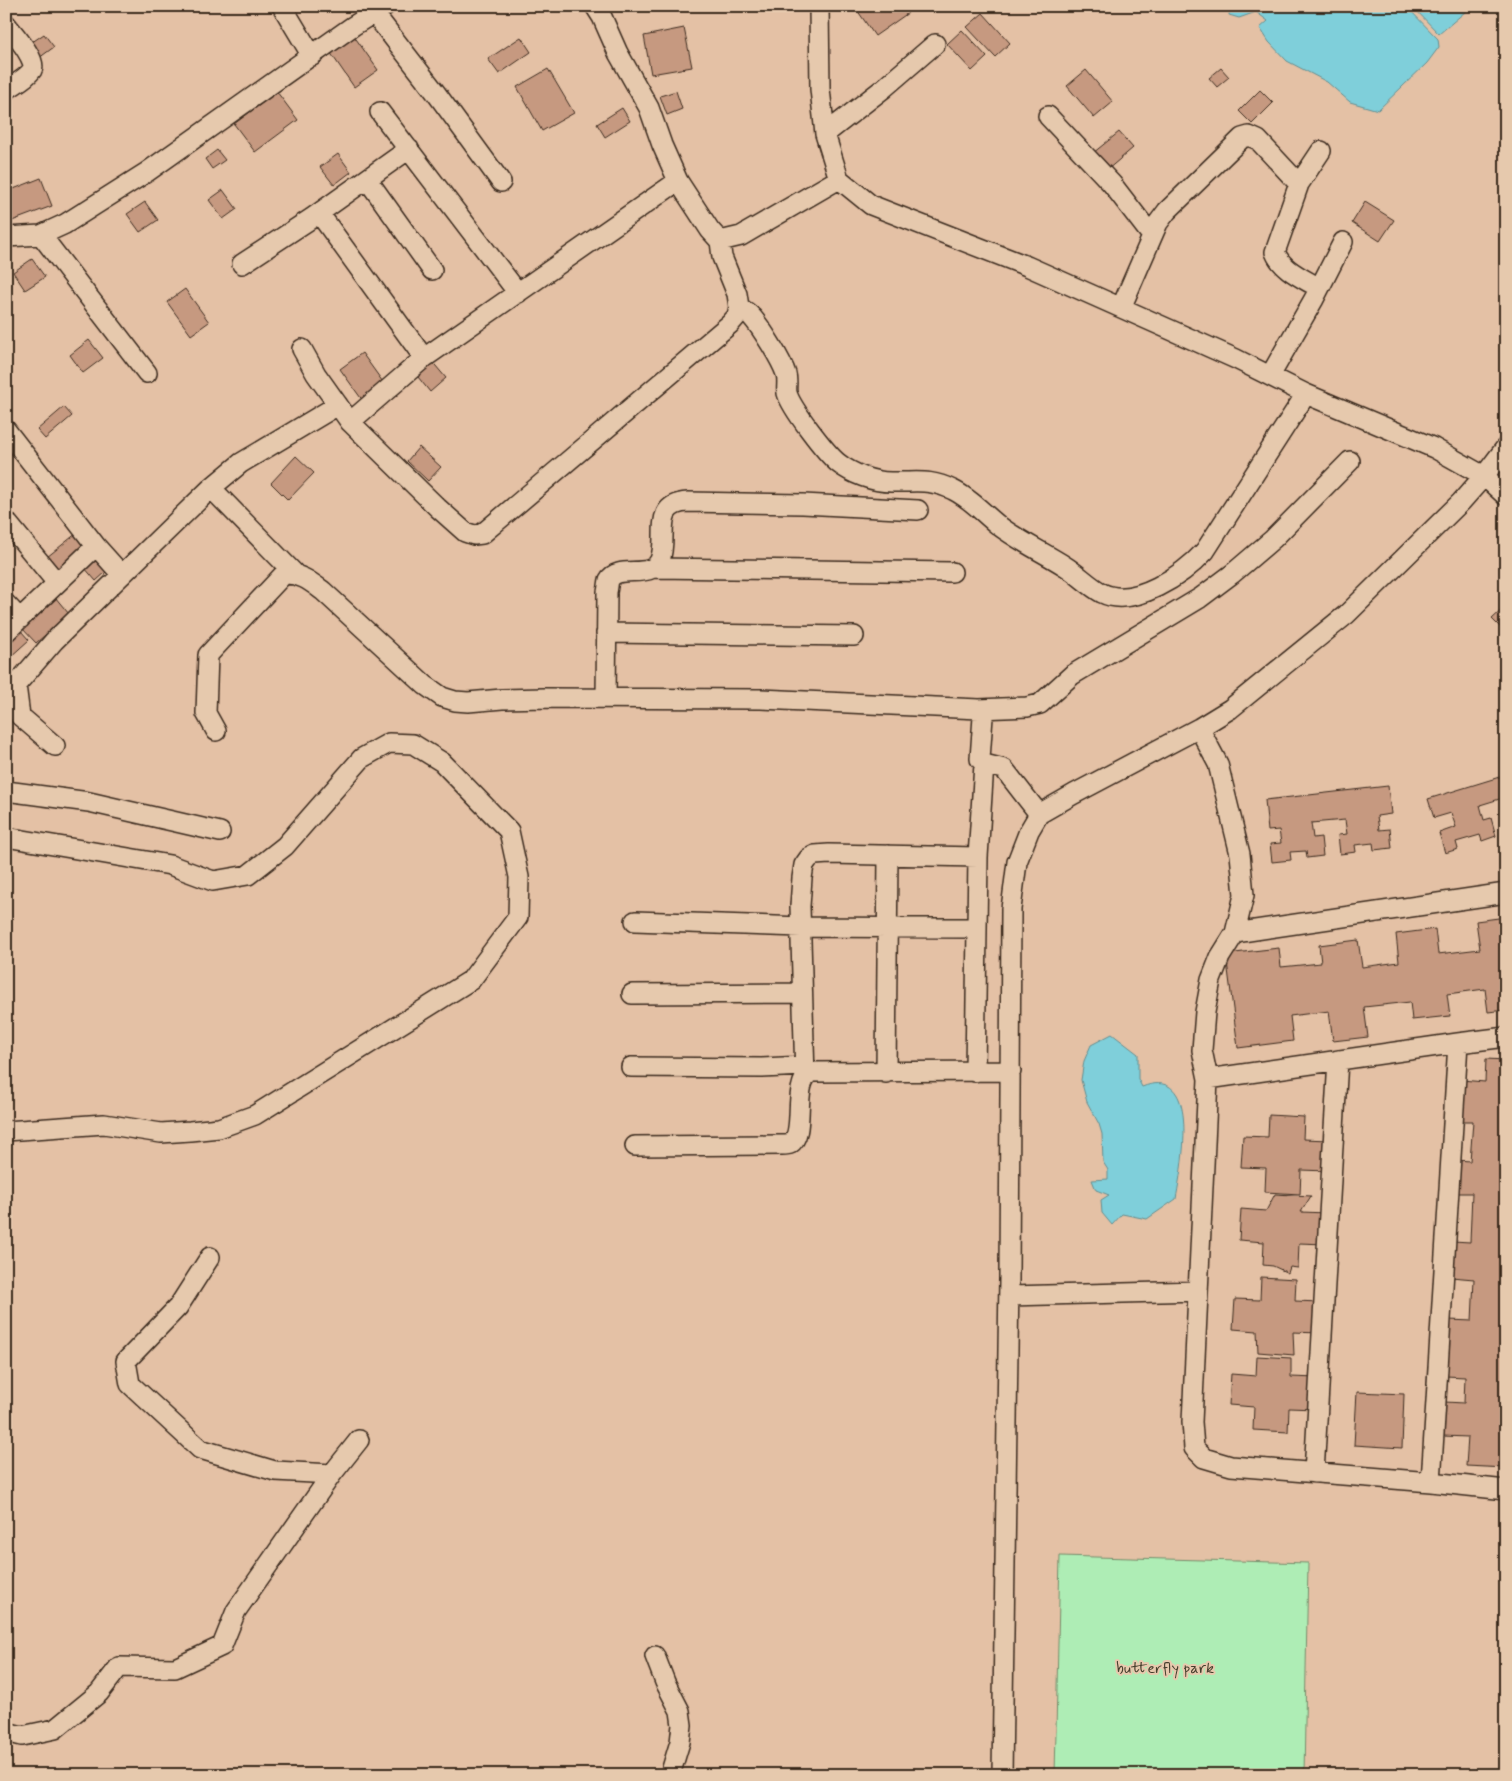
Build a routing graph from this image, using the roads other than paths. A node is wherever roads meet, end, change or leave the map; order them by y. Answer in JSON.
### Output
{"nodes":[{"id":1,"x":282,"y":6,"type":"edge"},
{"id":2,"x":595,"y":6,"type":"edge"},
{"id":3,"x":819,"y":6,"type":"edge"},
{"id":4,"x":380,"y":10,"type":"edge"},
{"id":5,"x":6,"y":24,"type":"edge"},
{"id":6,"x":935,"y":44,"type":"dead end"},
{"id":7,"x":312,"y":56,"type":"junction"},
{"id":8,"x":6,"y":90,"type":"edge"},
{"id":9,"x":380,"y":112,"type":"dead end"},
{"id":10,"x":1048,"y":116,"type":"dead end"},
{"id":11,"x":825,"y":134,"type":"junction"},
{"id":12,"x":409,"y":149,"type":"junction"},
{"id":13,"x":1321,"y":151,"type":"dead end"},
{"id":14,"x":367,"y":179,"type":"junction"},
{"id":15,"x":839,"y":180,"type":"junction"},
{"id":16,"x":678,"y":181,"type":"junction"},
{"id":17,"x":501,"y":182,"type":"dead end"},
{"id":18,"x":1299,"y":184,"type":"junction"},
{"id":19,"x":319,"y":213,"type":"junction"},
{"id":20,"x":41,"y":235,"type":"junction"},
{"id":21,"x":1152,"y":236,"type":"junction"},
{"id":22,"x":6,"y":237,"type":"edge"},
{"id":23,"x":720,"y":240,"type":"junction"},
{"id":24,"x":1343,"y":242,"type":"dead end"},
{"id":25,"x":242,"y":264,"type":"dead end"},
{"id":26,"x":432,"y":270,"type":"dead end"},
{"id":27,"x":1319,"y":288,"type":"junction"},
{"id":28,"x":518,"y":293,"type":"junction"},
{"id":29,"x":739,"y":307,"type":"junction"},
{"id":30,"x":1121,"y":308,"type":"junction"},
{"id":31,"x":302,"y":350,"type":"dead end"},
{"id":32,"x":424,"y":358,"type":"junction"},
{"id":33,"x":147,"y":373,"type":"dead end"},
{"id":34,"x":1270,"y":376,"type":"junction"},
{"id":35,"x":1306,"y":394,"type":"junction"},
{"id":36,"x":338,"y":405,"type":"junction"},
{"id":37,"x":350,"y":422,"type":"junction"},
{"id":38,"x":6,"y":430,"type":"edge"},
{"id":39,"x":1506,"y":447,"type":"edge"},
{"id":40,"x":1350,"y":460,"type":"dead end"},
{"id":41,"x":1484,"y":476,"type":"junction"},
{"id":42,"x":211,"y":488,"type":"junction"},
{"id":43,"x":1506,"y":496,"type":"edge"},
{"id":44,"x":918,"y":510,"type":"dead end"},
{"id":45,"x":6,"y":521,"type":"edge"},
{"id":46,"x":96,"y":546,"type":"junction"},
{"id":47,"x":655,"y":568,"type":"junction"},
{"id":48,"x":952,"y":572,"type":"dead end"},
{"id":49,"x":295,"y":574,"type":"junction"},
{"id":50,"x":122,"y":575,"type":"junction"},
{"id":51,"x":57,"y":583,"type":"junction"},
{"id":52,"x":6,"y":604,"type":"edge"},
{"id":53,"x":20,"y":619,"type":"junction"},
{"id":54,"x":6,"y":632,"type":"edge"},
{"id":55,"x":606,"y":633,"type":"junction"},
{"id":56,"x":854,"y":636,"type":"dead end"},
{"id":57,"x":606,"y":698,"type":"junction"},
{"id":58,"x":979,"y":709,"type":"junction"},
{"id":59,"x":1199,"y":728,"type":"junction"},
{"id":60,"x":216,"y":731,"type":"dead end"},
{"id":61,"x":54,"y":746,"type":"dead end"},
{"id":62,"x":984,"y":764,"type":"junction"},
{"id":63,"x":6,"y":792,"type":"edge"},
{"id":64,"x":1039,"y":814,"type":"junction"},
{"id":65,"x":220,"y":832,"type":"dead end"},
{"id":66,"x":6,"y":837,"type":"edge"},
{"id":67,"x":888,"y":855,"type":"junction"},
{"id":68,"x":978,"y":857,"type":"junction"},
{"id":69,"x":1506,"y":893,"type":"edge"},
{"id":70,"x":636,"y":921,"type":"dead end"},
{"id":71,"x":887,"y":926,"type":"junction"},
{"id":72,"x":801,"y":927,"type":"junction"},
{"id":73,"x":977,"y":928,"type":"junction"},
{"id":74,"x":1235,"y":933,"type":"junction"},
{"id":75,"x":802,"y":993,"type":"junction"},
{"id":76,"x":632,"y":994,"type":"dead end"},
{"id":77,"x":1506,"y":1037,"type":"edge"},
{"id":78,"x":1458,"y":1043,"type":"junction"},
{"id":79,"x":1338,"y":1060,"type":"junction"},
{"id":80,"x":631,"y":1067,"type":"dead end"},
{"id":81,"x":804,"y":1071,"type":"junction"},
{"id":82,"x":1011,"y":1071,"type":"junction"},
{"id":83,"x":976,"y":1072,"type":"junction"},
{"id":84,"x":886,"y":1073,"type":"junction"},
{"id":85,"x":1208,"y":1079,"type":"junction"},
{"id":86,"x":6,"y":1131,"type":"edge"},
{"id":87,"x":635,"y":1146,"type":"dead end"},
{"id":88,"x":210,"y":1257,"type":"dead end"},
{"id":89,"x":1198,"y":1291,"type":"junction"},
{"id":90,"x":1009,"y":1296,"type":"junction"},
{"id":91,"x":359,"y":1440,"type":"dead end"},
{"id":92,"x":332,"y":1474,"type":"junction"},
{"id":93,"x":1314,"y":1474,"type":"junction"},
{"id":94,"x":1431,"y":1482,"type":"junction"},
{"id":95,"x":1506,"y":1490,"type":"edge"},
{"id":96,"x":655,"y":1656,"type":"dead end"},
{"id":97,"x":6,"y":1732,"type":"edge"},
{"id":98,"x":670,"y":1775,"type":"edge"},
{"id":99,"x":1002,"y":1775,"type":"edge"}],
"edges":[{"from":1,"to":7,"type":"street"},
{"from":2,"to":16,"type":"street"},
{"from":3,"to":11,"type":"street"},
{"from":4,"to":7,"type":"street"},
{"from":4,"to":17,"type":"street"},
{"from":5,"to":8,"type":"street"},
{"from":6,"to":11,"type":"street"},
{"from":7,"to":20,"type":"street"},
{"from":9,"to":12,"type":"street"},
{"from":10,"to":21,"type":"street"},
{"from":11,"to":15,"type":"street"},
{"from":12,"to":14,"type":"street"},
{"from":12,"to":28,"type":"street"},
{"from":13,"to":18,"type":"street"},
{"from":14,"to":19,"type":"street"},
{"from":14,"to":26,"type":"street"},
{"from":15,"to":23,"type":"street"},
{"from":15,"to":30,"type":"street"},
{"from":16,"to":23,"type":"street"},
{"from":16,"to":28,"type":"street"},
{"from":18,"to":21,"type":"street"},
{"from":18,"to":27,"type":"street"},
{"from":19,"to":25,"type":"street"},
{"from":19,"to":32,"type":"street"},
{"from":20,"to":22,"type":"street"},
{"from":20,"to":33,"type":"street"},
{"from":21,"to":30,"type":"street"},
{"from":23,"to":29,"type":"street"},
{"from":24,"to":27,"type":"street"},
{"from":27,"to":34,"type":"street"},
{"from":28,"to":32,"type":"street"},
{"from":29,"to":35,"type":"street"},
{"from":29,"to":37,"type":"street"},
{"from":30,"to":34,"type":"street"},
{"from":31,"to":36,"type":"street"},
{"from":32,"to":37,"type":"street"},
{"from":34,"to":35,"type":"street"},
{"from":35,"to":41,"type":"street"},
{"from":36,"to":37,"type":"street"},
{"from":36,"to":42,"type":"street"},
{"from":38,"to":46,"type":"street"},
{"from":39,"to":41,"type":"street"},
{"from":40,"to":58,"type":"street"},
{"from":41,"to":43,"type":"street"},
{"from":41,"to":59,"type":"street"},
{"from":42,"to":49,"type":"street"},
{"from":42,"to":50,"type":"street"},
{"from":44,"to":47,"type":"street"},
{"from":45,"to":51,"type":"street"},
{"from":46,"to":50,"type":"street"},
{"from":46,"to":51,"type":"street"},
{"from":47,"to":48,"type":"street"},
{"from":47,"to":55,"type":"street"},
{"from":49,"to":57,"type":"street"},
{"from":49,"to":60,"type":"street"},
{"from":50,"to":61,"type":"street"},
{"from":51,"to":53,"type":"street"},
{"from":52,"to":53,"type":"street"},
{"from":53,"to":54,"type":"street"},
{"from":55,"to":56,"type":"street"},
{"from":55,"to":57,"type":"street"},
{"from":57,"to":58,"type":"street"},
{"from":58,"to":62,"type":"street"},
{"from":59,"to":64,"type":"street"},
{"from":59,"to":74,"type":"street"},
{"from":62,"to":64,"type":"street"},
{"from":62,"to":68,"type":"street"},
{"from":63,"to":65,"type":"street"},
{"from":64,"to":82,"type":"street"},
{"from":66,"to":86,"type":"street"},
{"from":67,"to":68,"type":"street"},
{"from":67,"to":71,"type":"street"},
{"from":67,"to":72,"type":"street"},
{"from":68,"to":73,"type":"street"},
{"from":69,"to":74,"type":"street"},
{"from":70,"to":72,"type":"street"},
{"from":71,"to":72,"type":"street"},
{"from":71,"to":73,"type":"street"},
{"from":71,"to":84,"type":"street"},
{"from":72,"to":75,"type":"street"},
{"from":73,"to":83,"type":"street"},
{"from":74,"to":85,"type":"street"},
{"from":75,"to":76,"type":"street"},
{"from":75,"to":81,"type":"street"},
{"from":77,"to":78,"type":"street"},
{"from":78,"to":79,"type":"street"},
{"from":78,"to":94,"type":"street"},
{"from":79,"to":85,"type":"street"},
{"from":79,"to":93,"type":"street"},
{"from":80,"to":81,"type":"street"},
{"from":81,"to":84,"type":"street"},
{"from":81,"to":87,"type":"street"},
{"from":82,"to":83,"type":"street"},
{"from":82,"to":90,"type":"street"},
{"from":83,"to":84,"type":"street"},
{"from":85,"to":89,"type":"street"},
{"from":88,"to":92,"type":"street"},
{"from":89,"to":90,"type":"street"},
{"from":89,"to":93,"type":"street"},
{"from":90,"to":99,"type":"street"},
{"from":91,"to":92,"type":"street"},
{"from":92,"to":97,"type":"street"},
{"from":93,"to":94,"type":"street"},
{"from":94,"to":95,"type":"street"},
{"from":96,"to":98,"type":"street"}]}
